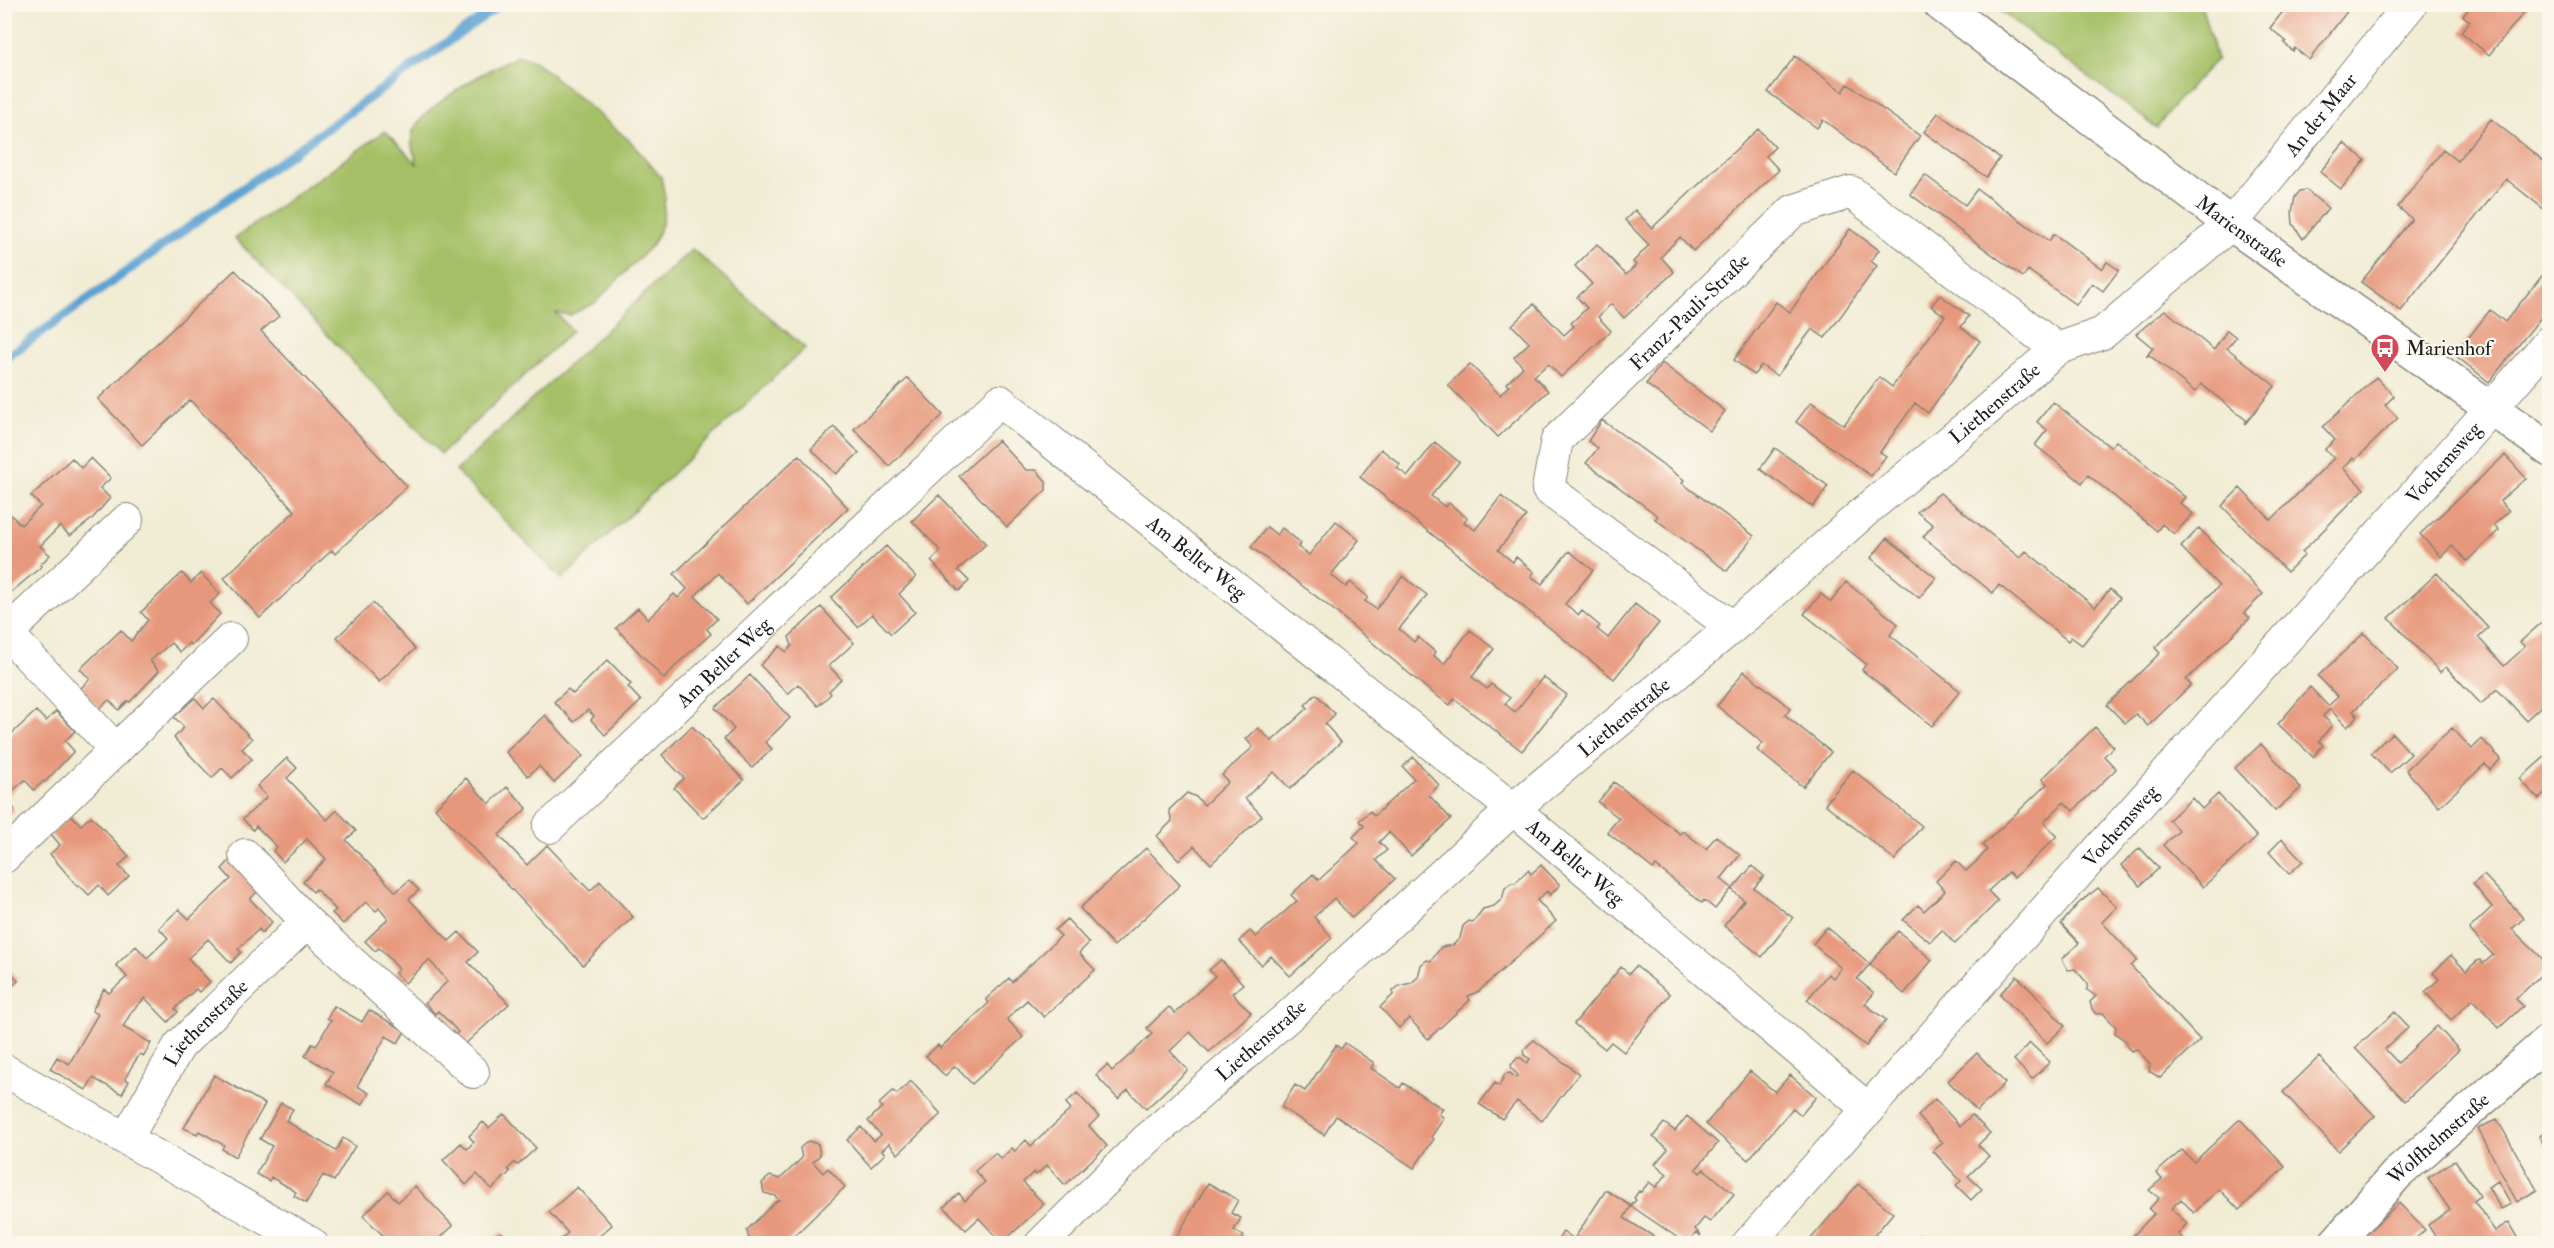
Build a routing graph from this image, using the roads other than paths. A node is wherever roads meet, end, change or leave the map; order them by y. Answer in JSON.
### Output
{"nodes":[{"id":1,"x":1940,"y":4,"type":"edge"},
{"id":2,"x":2411,"y":4,"type":"edge"},
{"id":3,"x":2231,"y":224,"type":"junction"},
{"id":4,"x":2550,"y":341,"type":"edge"},
{"id":5,"x":2056,"y":349,"type":"junction"},
{"id":6,"x":2492,"y":408,"type":"junction"},
{"id":7,"x":2550,"y":450,"type":"edge"},
{"id":8,"x":126,"y":520,"type":"dead end"},
{"id":9,"x":1731,"y":627,"type":"junction"},
{"id":10,"x":6,"y":633,"type":"edge"},
{"id":11,"x":231,"y":639,"type":"dead end"},
{"id":12,"x":116,"y":750,"type":"junction"},
{"id":13,"x":1513,"y":809,"type":"junction"},
{"id":14,"x":549,"y":827,"type":"dead end"},
{"id":15,"x":245,"y":855,"type":"dead end"},
{"id":16,"x":4,"y":857,"type":"edge"},
{"id":17,"x":307,"y":922,"type":"junction"},
{"id":18,"x":2550,"y":1040,"type":"edge"},
{"id":19,"x":4,"y":1070,"type":"edge"},
{"id":20,"x":473,"y":1072,"type":"dead end"},
{"id":21,"x":1869,"y":1110,"type":"junction"},
{"id":22,"x":126,"y":1139,"type":"junction"},
{"id":23,"x":312,"y":1244,"type":"edge"},
{"id":24,"x":1041,"y":1244,"type":"edge"},
{"id":25,"x":1748,"y":1244,"type":"edge"},
{"id":26,"x":2335,"y":1244,"type":"edge"}],
"edges":[{"from":1,"to":3,"type":"main road","name":"Marienstraße"},
{"from":2,"to":3,"type":"street","name":"An der Maar"},
{"from":3,"to":5,"type":"street","name":"Liethenstraße"},
{"from":3,"to":6,"type":"main road","name":"Marienstraße"},
{"from":4,"to":6,"type":"street","name":"Vochemsweg"},
{"from":5,"to":9,"type":"street","name":"Liethenstraße"},
{"from":5,"to":9,"type":"street","name":"Franz-Pauli-Straße"},
{"from":6,"to":7,"type":"main road","name":"Marienstraße"},
{"from":6,"to":21,"type":"street","name":"Vochemsweg"},
{"from":8,"to":10,"type":"street"},
{"from":9,"to":13,"type":"street","name":"Liethenstraße"},
{"from":10,"to":12,"type":"street"},
{"from":11,"to":12,"type":"street"},
{"from":12,"to":16,"type":"street"},
{"from":13,"to":14,"type":"street","name":"Am Beller Weg"},
{"from":13,"to":21,"type":"street","name":"Am Beller Weg"},
{"from":13,"to":24,"type":"street","name":"Liethenstraße"},
{"from":15,"to":17,"type":"street"},
{"from":17,"to":20,"type":"street"},
{"from":17,"to":22,"type":"street","name":"Liethenstraße"},
{"from":18,"to":26,"type":"main road","name":"Wolfhelmstraße"},
{"from":19,"to":22,"type":"street"},
{"from":21,"to":25,"type":"street","name":"Vochemsweg"},
{"from":22,"to":23,"type":"street"}]}
